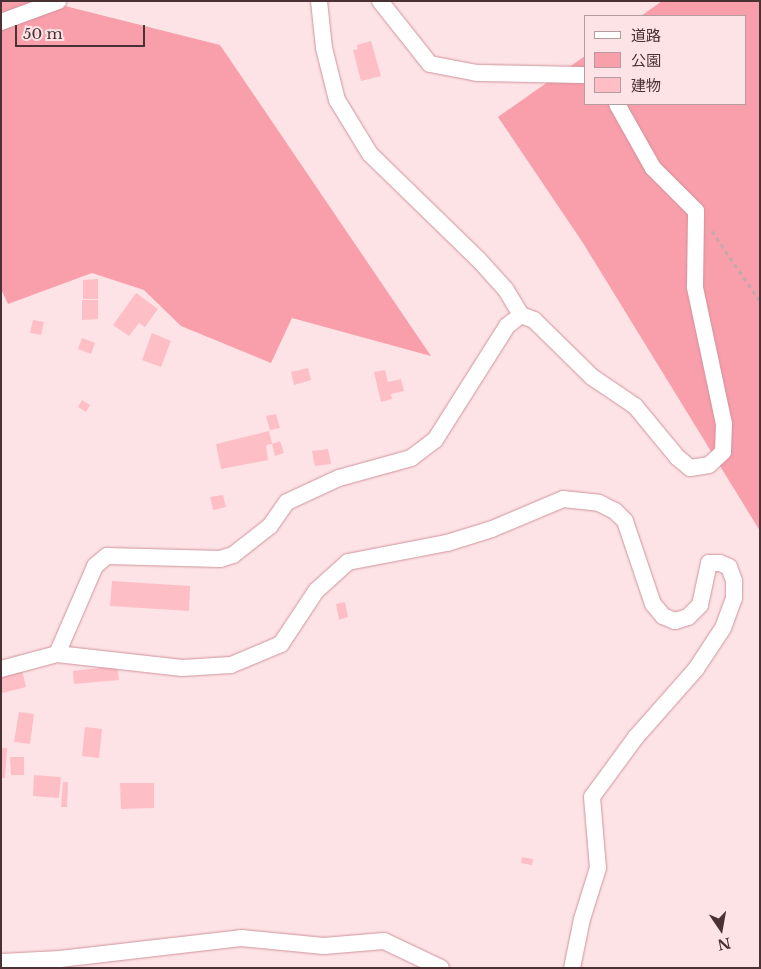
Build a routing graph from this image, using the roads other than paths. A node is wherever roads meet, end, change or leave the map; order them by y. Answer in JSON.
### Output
{"nodes":[{"id":1,"x":58,"y":1,"type":"edge"},
{"id":2,"x":319,"y":1,"type":"edge"},
{"id":3,"x":380,"y":1,"type":"edge"},
{"id":4,"x":1,"y":22,"type":"edge"},
{"id":5,"x":584,"y":75,"type":"edge"},
{"id":6,"x":618,"y":105,"type":"edge"},
{"id":7,"x":521,"y":315,"type":"junction"},
{"id":8,"x":56,"y":654,"type":"junction"},
{"id":9,"x":1,"y":669,"type":"edge"},
{"id":10,"x":1,"y":962,"type":"edge"},
{"id":11,"x":441,"y":968,"type":"edge"},
{"id":12,"x":572,"y":968,"type":"edge"}],
"edges":[{"from":1,"to":4,"type":"street"},
{"from":2,"to":7,"type":"street"},
{"from":3,"to":5,"type":"street"},
{"from":6,"to":7,"type":"street"},
{"from":7,"to":8,"type":"street"},
{"from":8,"to":9,"type":"street"},
{"from":8,"to":12,"type":"street"},
{"from":10,"to":11,"type":"street"}]}
